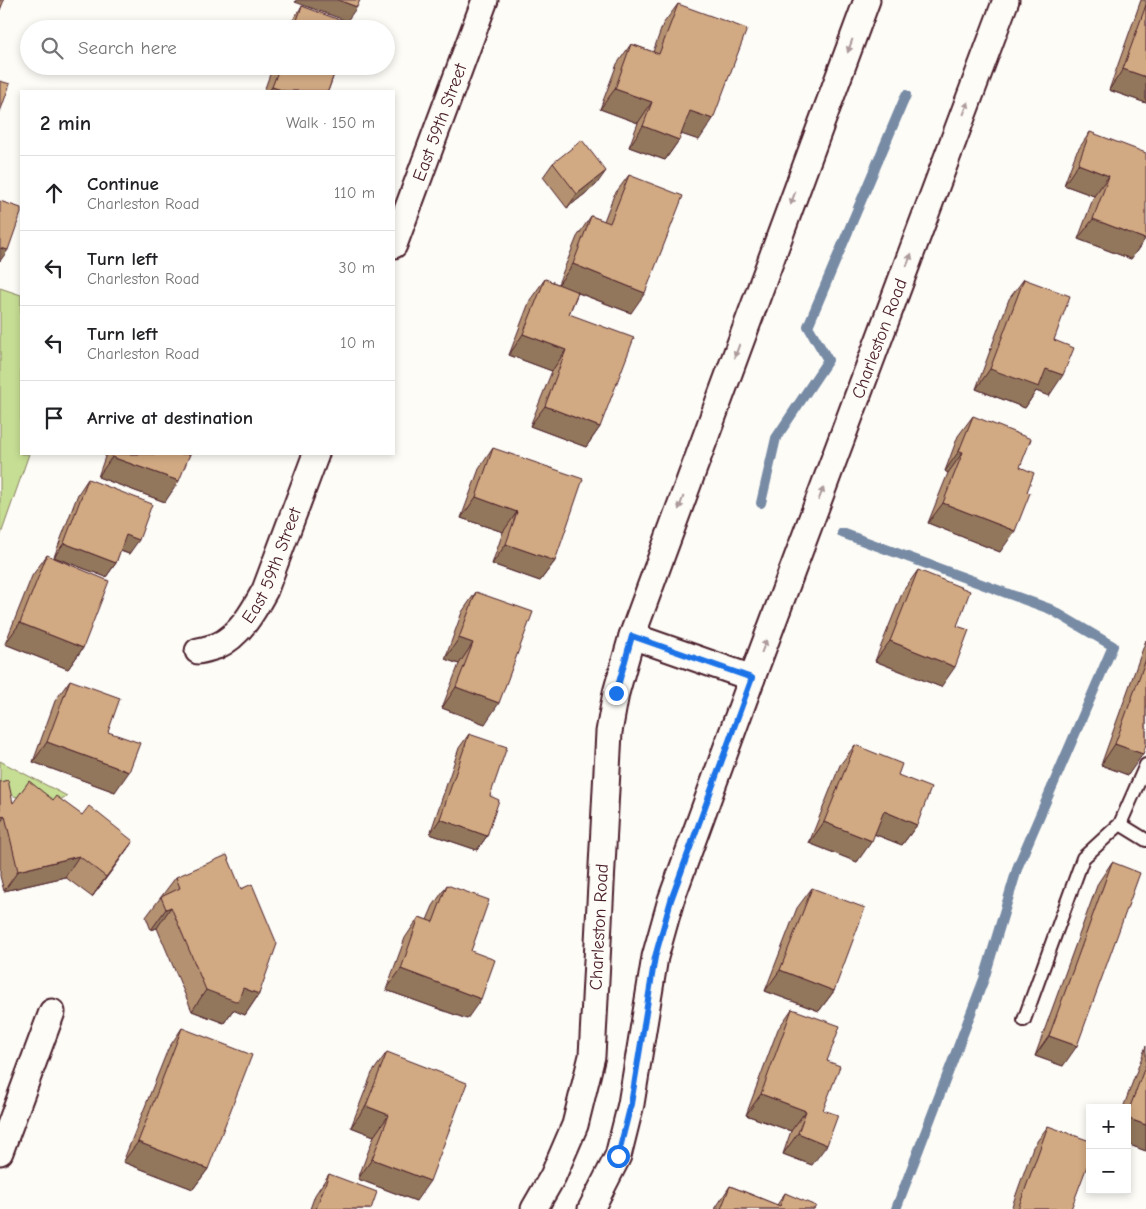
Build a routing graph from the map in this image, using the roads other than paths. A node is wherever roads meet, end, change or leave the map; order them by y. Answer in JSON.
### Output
{"nodes":[{"id":1,"x":485,"y":0,"type":"edge"},
{"id":2,"x":866,"y":0,"type":"edge"},
{"id":3,"x":1006,"y":0,"type":"edge"},
{"id":4,"x":395,"y":242,"type":"edge"},
{"id":5,"x":316,"y":455,"type":"edge"},
{"id":6,"x":632,"y":636,"type":"junction"},
{"id":7,"x":198,"y":652,"type":"dead end"},
{"id":8,"x":752,"y":678,"type":"junction"},
{"id":9,"x":1146,"y":765,"type":"edge"},
{"id":10,"x":1120,"y":824,"type":"junction"},
{"id":11,"x":1146,"y":840,"type":"edge"},
{"id":12,"x":52,"y":1012,"type":"dead end"},
{"id":13,"x":1024,"y":1020,"type":"dead end"},
{"id":14,"x":0,"y":1152,"type":"edge"},
{"id":15,"x":534,"y":1209,"type":"edge"},
{"id":16,"x":591,"y":1209,"type":"edge"}],
"edges":[{"from":1,"to":4,"type":"street","name":"East 59th Street"},
{"from":2,"to":6,"type":"street","name":"Charleston Road","one_way":true},
{"from":8,"to":3,"type":"street","name":"Charleston Road","one_way":true},
{"from":5,"to":7,"type":"street","name":"East 59th Street"},
{"from":6,"to":8,"type":"street"},
{"from":6,"to":15,"type":"street","name":"Charleston Road"},
{"from":8,"to":16,"type":"street","name":"Charleston Road"},
{"from":9,"to":10,"type":"lane"},
{"from":10,"to":11,"type":"lane"},
{"from":10,"to":13,"type":"lane"},
{"from":12,"to":14,"type":"street"}]}
